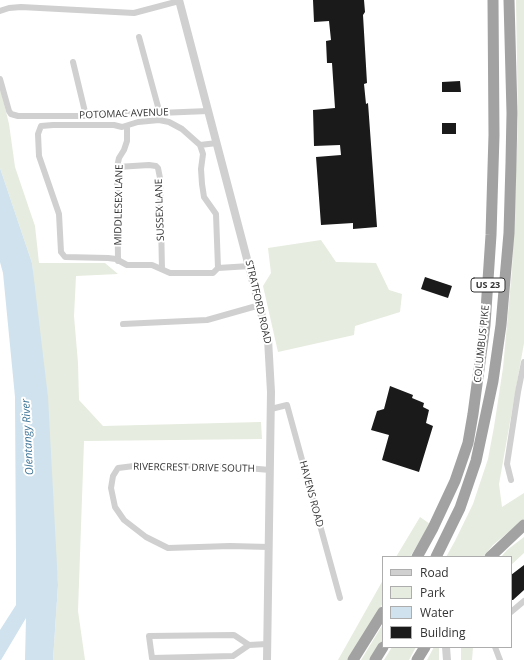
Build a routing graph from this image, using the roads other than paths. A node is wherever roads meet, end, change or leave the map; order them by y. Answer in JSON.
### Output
{"nodes":[{"id":1,"x":493,"y":0,"type":"edge"},
{"id":2,"x":509,"y":0,"type":"edge"},
{"id":3,"x":179,"y":1,"type":"edge"},
{"id":4,"x":0,"y":11,"type":"edge"},
{"id":5,"x":139,"y":37,"type":"dead end"},
{"id":6,"x":73,"y":62,"type":"dead end"},
{"id":7,"x":0,"y":79,"type":"edge"},
{"id":8,"x":208,"y":111,"type":"junction"},
{"id":9,"x":160,"y":114,"type":"junction"},
{"id":10,"x":86,"y":116,"type":"junction"},
{"id":11,"x":127,"y":126,"type":"junction"},
{"id":12,"x":217,"y":143,"type":"junction"},
{"id":13,"x":200,"y":145,"type":"junction"},
{"id":14,"x":117,"y":167,"type":"junction"},
{"id":15,"x":118,"y":261,"type":"junction"},
{"id":16,"x":250,"y":266,"type":"junction"},
{"id":17,"x":218,"y":268,"type":"junction"},
{"id":18,"x":162,"y":269,"type":"junction"},
{"id":19,"x":260,"y":305,"type":"junction"},
{"id":20,"x":123,"y":324,"type":"dead end"},
{"id":21,"x":524,"y":362,"type":"edge"},
{"id":22,"x":271,"y":409,"type":"junction"},
{"id":23,"x":270,"y":470,"type":"junction"},
{"id":24,"x":511,"y":480,"type":"dead end"},
{"id":25,"x":524,"y":525,"type":"edge"},
{"id":26,"x":269,"y":547,"type":"junction"},
{"id":27,"x":419,"y":554,"type":"edge"},
{"id":28,"x":436,"y":556,"type":"edge"},
{"id":29,"x":491,"y":556,"type":"edge"},
{"id":30,"x":340,"y":598,"type":"dead end"},
{"id":31,"x":524,"y":601,"type":"edge"},
{"id":32,"x":512,"y":611,"type":"edge"},
{"id":33,"x":382,"y":614,"type":"edge"},
{"id":34,"x":267,"y":644,"type":"junction"},
{"id":35,"x":249,"y":645,"type":"junction"},
{"id":36,"x":382,"y":648,"type":"edge"},
{"id":37,"x":424,"y":648,"type":"edge"},
{"id":38,"x":446,"y":648,"type":"edge"},
{"id":39,"x":495,"y":648,"type":"edge"},
{"id":40,"x":267,"y":660,"type":"edge"},
{"id":41,"x":353,"y":660,"type":"edge"},
{"id":42,"x":375,"y":660,"type":"edge"},
{"id":43,"x":417,"y":660,"type":"edge"},
{"id":44,"x":447,"y":660,"type":"edge"},
{"id":45,"x":500,"y":660,"type":"edge"}],
"edges":[{"from":1,"to":27,"type":"highway","name":"COLUMBUS PIKE","number":"US 23"},
{"from":2,"to":28,"type":"highway","name":"COLUMBUS PIKE","number":"US 23"},
{"from":3,"to":4,"type":"street"},
{"from":3,"to":8,"type":"street","name":"STRATFORD ROAD"},
{"from":5,"to":9,"type":"street"},
{"from":6,"to":10,"type":"street"},
{"from":7,"to":10,"type":"street","name":"POTOMAC AVENUE"},
{"from":8,"to":9,"type":"street","name":"POTOMAC AVENUE"},
{"from":8,"to":12,"type":"street","name":"STRATFORD ROAD"},
{"from":9,"to":10,"type":"street","name":"POTOMAC AVENUE"},
{"from":11,"to":13,"type":"street"},
{"from":11,"to":14,"type":"street","name":"MIDDLESEX LANE"},
{"from":11,"to":15,"type":"street"},
{"from":12,"to":13,"type":"street"},
{"from":12,"to":16,"type":"street","name":"STRATFORD ROAD"},
{"from":13,"to":17,"type":"street"},
{"from":14,"to":15,"type":"street","name":"MIDDLESEX LANE"},
{"from":14,"to":18,"type":"street","name":"SUSSEX LANE"},
{"from":15,"to":18,"type":"street"},
{"from":16,"to":17,"type":"street"},
{"from":16,"to":19,"type":"street","name":"STRATFORD ROAD"},
{"from":17,"to":18,"type":"street"},
{"from":19,"to":20,"type":"street"},
{"from":19,"to":22,"type":"street","name":"STRATFORD ROAD"},
{"from":21,"to":24,"type":"street"},
{"from":22,"to":23,"type":"street","name":"STRATFORD ROAD"},
{"from":22,"to":30,"type":"street","name":"HAVENS ROAD"},
{"from":23,"to":26,"type":"street","name":"STRATFORD ROAD"},
{"from":23,"to":26,"type":"street","name":"RIVERCREST DRIVE SOUTH"},
{"from":25,"to":29,"type":"highway"},
{"from":26,"to":34,"type":"street","name":"STRATFORD ROAD"},
{"from":31,"to":32,"type":"street"},
{"from":33,"to":41,"type":"highway"},
{"from":34,"to":35,"type":"street"},
{"from":34,"to":40,"type":"street","name":"STRATFORD ROAD"},
{"from":35,"to":35,"type":"street"},
{"from":36,"to":42,"type":"highway"},
{"from":37,"to":43,"type":"highway"},
{"from":38,"to":44,"type":"street"},
{"from":39,"to":45,"type":"street"}]}
